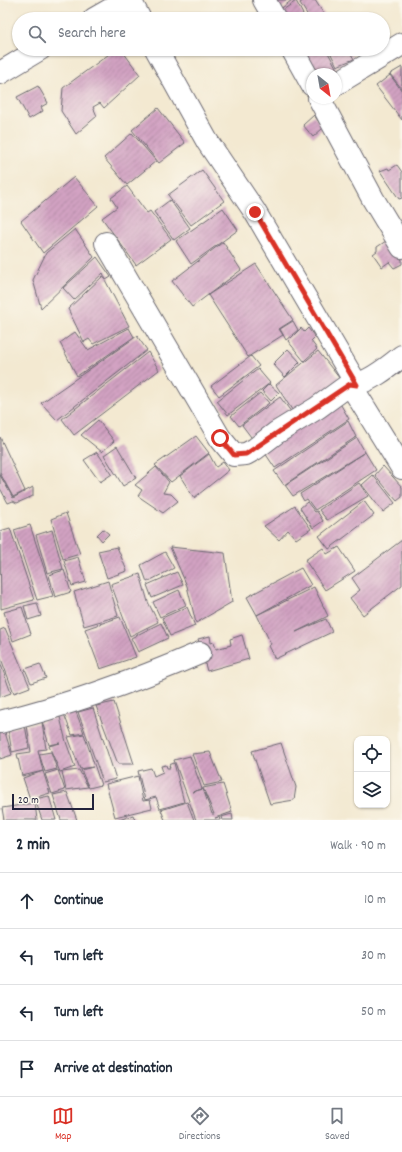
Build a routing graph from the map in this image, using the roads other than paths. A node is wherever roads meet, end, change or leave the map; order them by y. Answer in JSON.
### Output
{"nodes":[{"id":1,"x":128,"y":0,"type":"edge"},
{"id":2,"x":264,"y":0,"type":"edge"},
{"id":3,"x":107,"y":12,"type":"edge"},
{"id":4,"x":136,"y":12,"type":"edge"},
{"id":5,"x":271,"y":12,"type":"edge"},
{"id":6,"x":402,"y":44,"type":"edge"},
{"id":7,"x":390,"y":51,"type":"edge"},
{"id":8,"x":28,"y":56,"type":"edge"},
{"id":9,"x":160,"y":56,"type":"edge"},
{"id":10,"x":296,"y":56,"type":"edge"},
{"id":11,"x":382,"y":56,"type":"edge"},
{"id":12,"x":0,"y":73,"type":"edge"},
{"id":13,"x":306,"y":73,"type":"edge"},
{"id":14,"x":342,"y":80,"type":"edge"},
{"id":15,"x":323,"y":104,"type":"edge"},
{"id":16,"x":106,"y":243,"type":"dead end"},
{"id":17,"x":402,"y":247,"type":"edge"},
{"id":18,"x":402,"y":356,"type":"edge"},
{"id":19,"x":354,"y":384,"type":"junction"},
{"id":20,"x":402,"y":468,"type":"edge"},
{"id":21,"x":200,"y":653,"type":"dead end"},
{"id":22,"x":0,"y":722,"type":"edge"}],
"edges":[{"from":1,"to":3,"type":"street"},
{"from":1,"to":4,"type":"street"},
{"from":2,"to":5,"type":"street"},
{"from":6,"to":7,"type":"street"},
{"from":8,"to":12,"type":"street"},
{"from":9,"to":19,"type":"street"},
{"from":10,"to":13,"type":"street"},
{"from":11,"to":14,"type":"street"},
{"from":15,"to":17,"type":"street"},
{"from":16,"to":19,"type":"street"},
{"from":18,"to":19,"type":"street"},
{"from":19,"to":20,"type":"street"},
{"from":21,"to":22,"type":"street"}]}
